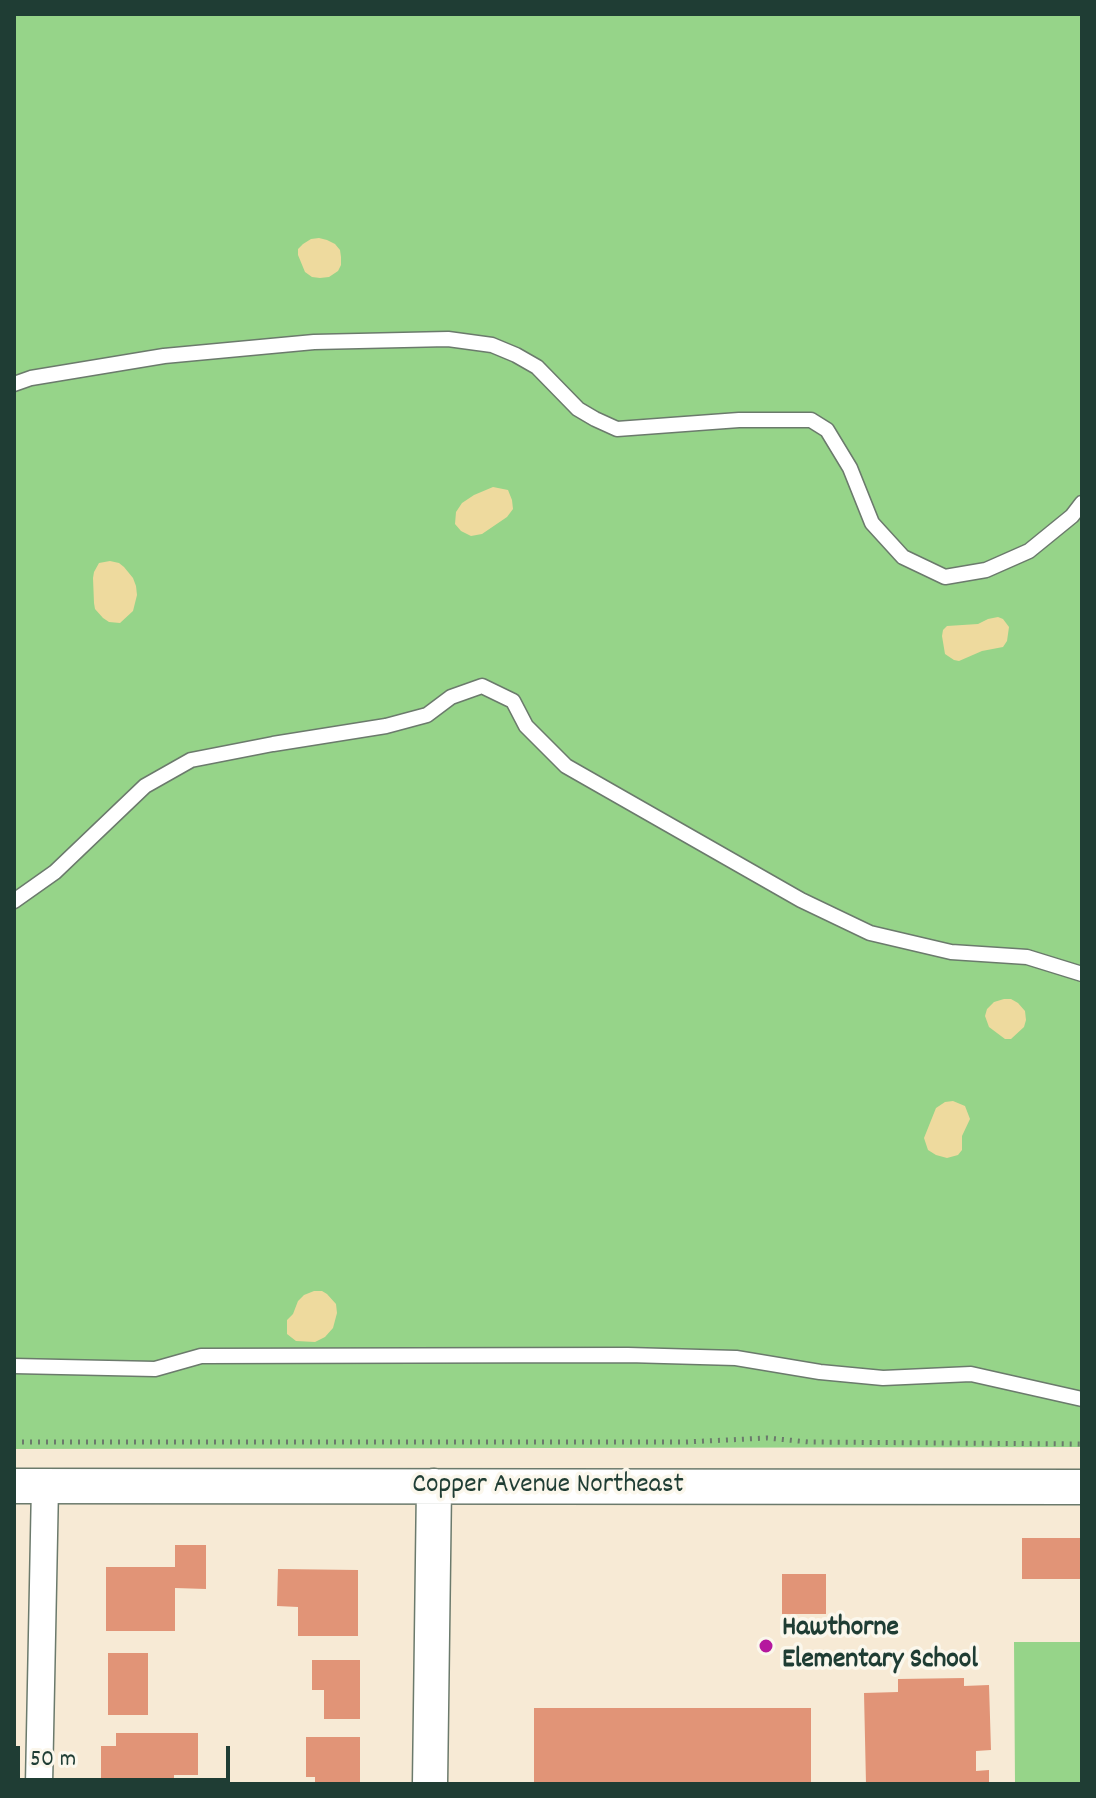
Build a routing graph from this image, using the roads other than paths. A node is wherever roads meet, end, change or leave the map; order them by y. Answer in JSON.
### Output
{"nodes":[{"id":1,"x":14,"y":384,"type":"edge"},
{"id":2,"x":1082,"y":503,"type":"edge"},
{"id":3,"x":14,"y":901,"type":"edge"},
{"id":4,"x":1082,"y":974,"type":"edge"},
{"id":5,"x":14,"y":1366,"type":"edge"},
{"id":6,"x":1082,"y":1399,"type":"edge"},
{"id":7,"x":30,"y":1486,"type":"edge"},
{"id":8,"x":434,"y":1486,"type":"junction"},
{"id":9,"x":1082,"y":1487,"type":"edge"},
{"id":10,"x":39,"y":1784,"type":"edge"},
{"id":11,"x":430,"y":1784,"type":"edge"}],
"edges":[{"from":1,"to":2,"type":"lane"},
{"from":3,"to":4,"type":"lane"},
{"from":5,"to":6,"type":"lane"},
{"from":7,"to":8,"type":"street","name":"Copper Avenue Northeast"},
{"from":7,"to":10,"type":"street"},
{"from":8,"to":9,"type":"street","name":"Copper Avenue Northeast"},
{"from":8,"to":11,"type":"street"}]}
